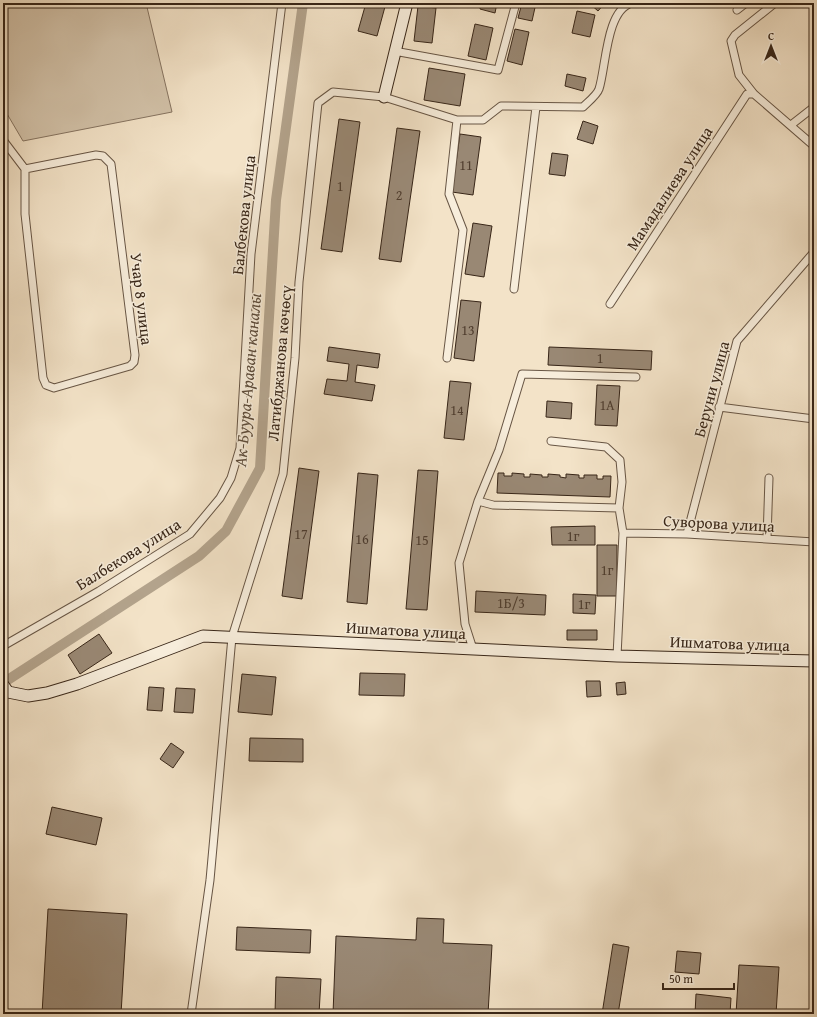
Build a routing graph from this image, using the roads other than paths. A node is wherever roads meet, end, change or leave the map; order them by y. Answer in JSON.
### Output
{"nodes":[{"id":1,"x":282,"y":3,"type":"edge"},
{"id":2,"x":407,"y":3,"type":"edge"},
{"id":3,"x":516,"y":3,"type":"edge"},
{"id":4,"x":632,"y":3,"type":"edge"},
{"id":5,"x":746,"y":3,"type":"edge"},
{"id":6,"x":775,"y":3,"type":"edge"},
{"id":7,"x":737,"y":6,"type":"edge"},
{"id":8,"x":394,"y":51,"type":"junction"},
{"id":9,"x":754,"y":94,"type":"junction"},
{"id":10,"x":384,"y":97,"type":"junction"},
{"id":11,"x":536,"y":107,"type":"junction"},
{"id":12,"x":814,"y":107,"type":"edge"},
{"id":13,"x":457,"y":120,"type":"junction"},
{"id":14,"x":791,"y":125,"type":"junction"},
{"id":15,"x":3,"y":140,"type":"edge"},
{"id":16,"x":814,"y":146,"type":"edge"},
{"id":17,"x":25,"y":169,"type":"junction"},
{"id":18,"x":814,"y":252,"type":"edge"},
{"id":19,"x":514,"y":289,"type":"dead end"},
{"id":20,"x":610,"y":304,"type":"dead end"},
{"id":21,"x":447,"y":358,"type":"dead end"},
{"id":22,"x":636,"y":377,"type":"dead end"},
{"id":23,"x":719,"y":408,"type":"junction"},
{"id":24,"x":814,"y":419,"type":"edge"},
{"id":25,"x":551,"y":441,"type":"dead end"},
{"id":26,"x":769,"y":478,"type":"dead end"},
{"id":27,"x":478,"y":502,"type":"junction"},
{"id":28,"x":619,"y":508,"type":"junction"},
{"id":29,"x":624,"y":533,"type":"junction"},
{"id":30,"x":687,"y":534,"type":"junction"},
{"id":31,"x":767,"y":539,"type":"junction"},
{"id":32,"x":814,"y":542,"type":"edge"},
{"id":33,"x":232,"y":637,"type":"junction"},
{"id":34,"x":3,"y":646,"type":"edge"},
{"id":35,"x":473,"y":649,"type":"junction"},
{"id":36,"x":617,"y":656,"type":"junction"},
{"id":37,"x":814,"y":661,"type":"edge"},
{"id":38,"x":5,"y":691,"type":"edge"},
{"id":39,"x":191,"y":1014,"type":"edge"}],
"edges":[{"from":1,"to":34,"type":"street","name":"Балбекова улица"},
{"from":2,"to":8,"type":"main road"},
{"from":3,"to":8,"type":"street"},
{"from":4,"to":11,"type":"street"},
{"from":5,"to":7,"type":"street"},
{"from":6,"to":9,"type":"street"},
{"from":8,"to":10,"type":"main road"},
{"from":9,"to":14,"type":"street"},
{"from":9,"to":20,"type":"street","name":"Мамадалиева улица"},
{"from":10,"to":13,"type":"street"},
{"from":10,"to":33,"type":"street","name":"Латибджанова көчөсү"},
{"from":11,"to":13,"type":"street"},
{"from":11,"to":19,"type":"street"},
{"from":12,"to":14,"type":"street"},
{"from":13,"to":21,"type":"street"},
{"from":14,"to":16,"type":"street"},
{"from":15,"to":17,"type":"street"},
{"from":17,"to":17,"type":"street","name":"Учар 8 улица"},
{"from":18,"to":23,"type":"street","name":"Беруни улица"},
{"from":22,"to":27,"type":"street"},
{"from":23,"to":24,"type":"street"},
{"from":23,"to":30,"type":"street","name":"Беруни улица"},
{"from":25,"to":28,"type":"street"},
{"from":26,"to":31,"type":"street"},
{"from":27,"to":28,"type":"street"},
{"from":27,"to":35,"type":"street"},
{"from":28,"to":29,"type":"street"},
{"from":29,"to":30,"type":"street","name":"Суворова улица"},
{"from":29,"to":36,"type":"street"},
{"from":30,"to":31,"type":"street","name":"Суворова улица"},
{"from":31,"to":32,"type":"street","name":"Суворова улица"},
{"from":33,"to":35,"type":"main road","name":"Ишматова улица"},
{"from":33,"to":38,"type":"main road","name":"Ишматова улица"},
{"from":33,"to":39,"type":"street","name":"Латибджанова көчөсү"},
{"from":35,"to":36,"type":"main road","name":"Ишматова улица"},
{"from":36,"to":37,"type":"main road","name":"Ишматова улица"}]}
